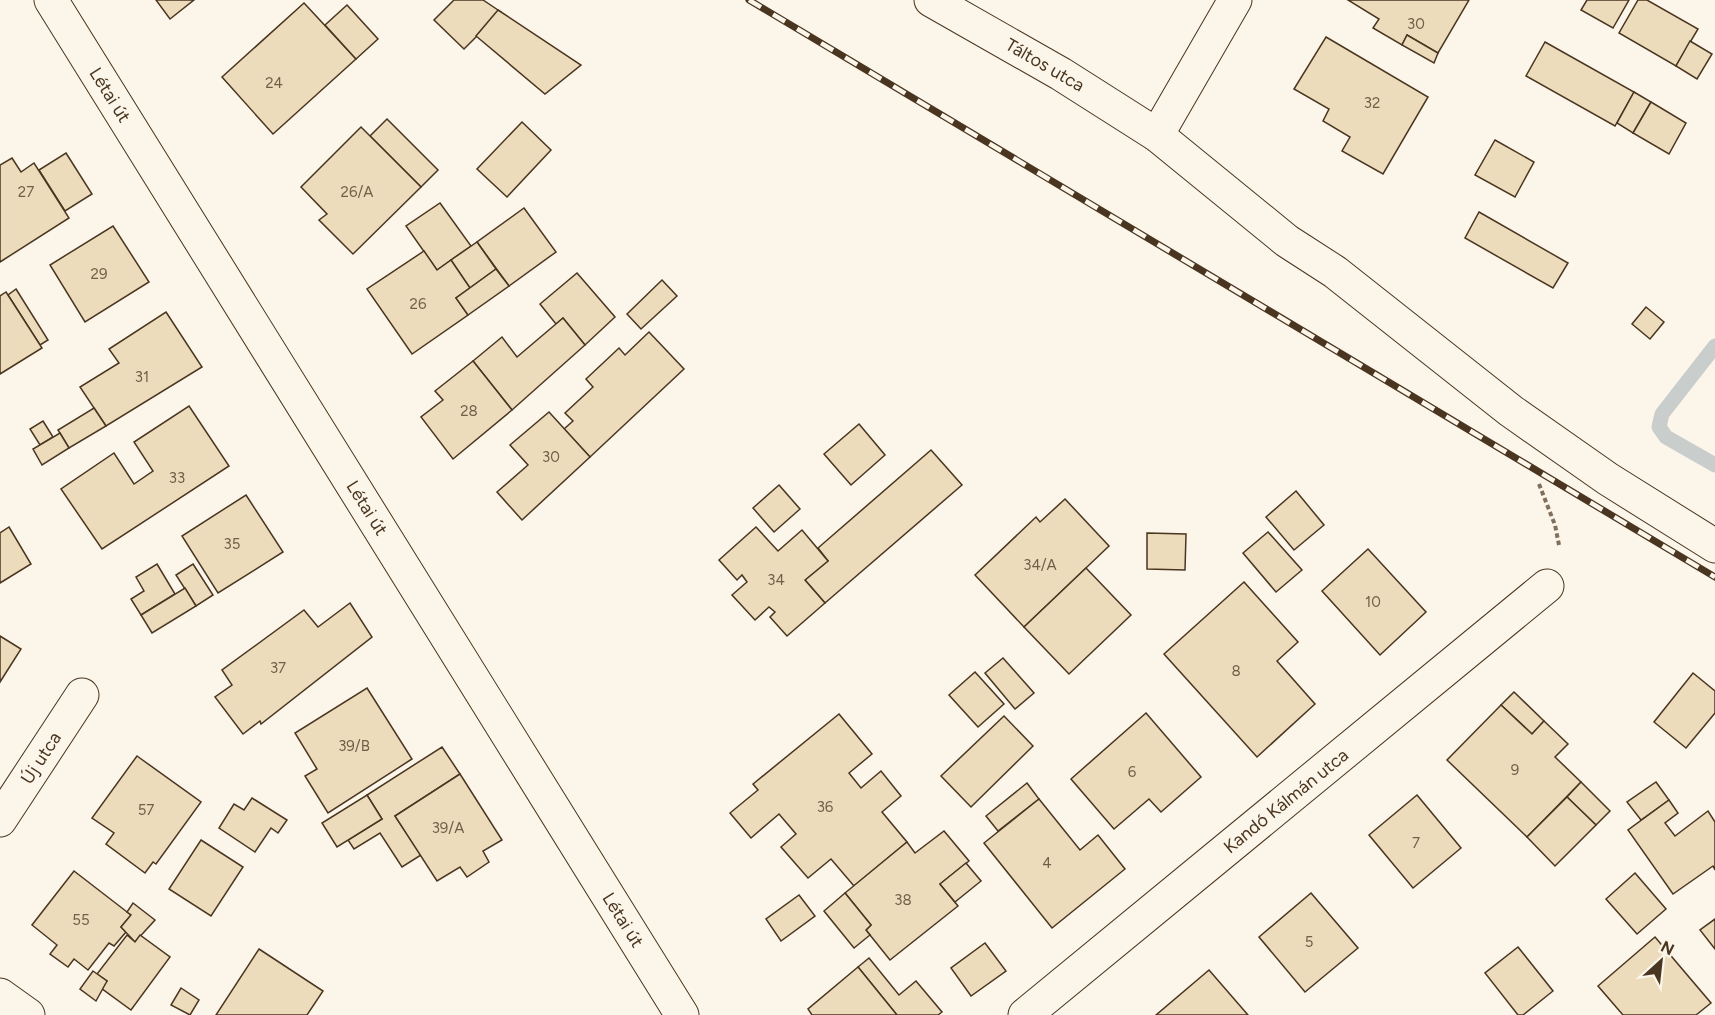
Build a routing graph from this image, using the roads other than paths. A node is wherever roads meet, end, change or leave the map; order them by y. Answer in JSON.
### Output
{"nodes":[{"id":1,"x":51,"y":0,"type":"edge"},
{"id":2,"x":931,"y":0,"type":"edge"},
{"id":3,"x":1235,"y":0,"type":"edge"},
{"id":4,"x":1157,"y":135,"type":"junction"},
{"id":5,"x":1715,"y":546,"type":"edge"},
{"id":6,"x":1546,"y":586,"type":"road end"},
{"id":7,"x":82,"y":695,"type":"dead end"},
{"id":8,"x":0,"y":820,"type":"edge"},
{"id":9,"x":0,"y":995,"type":"edge"},
{"id":10,"x":28,"y":1015,"type":"edge"},
{"id":11,"x":682,"y":1015,"type":"edge"},
{"id":12,"x":1025,"y":1015,"type":"edge"}],
"edges":[{"from":1,"to":11,"type":"street","name":"Létai út"},
{"from":2,"to":4,"type":"street","name":"Táltos utca"},
{"from":3,"to":4,"type":"street"},
{"from":4,"to":5,"type":"street","name":"Táltos utca"},
{"from":6,"to":12,"type":"street","name":"Kandó Kálmán utca"},
{"from":7,"to":8,"type":"street","name":"Új utca"},
{"from":9,"to":10,"type":"street"}]}
